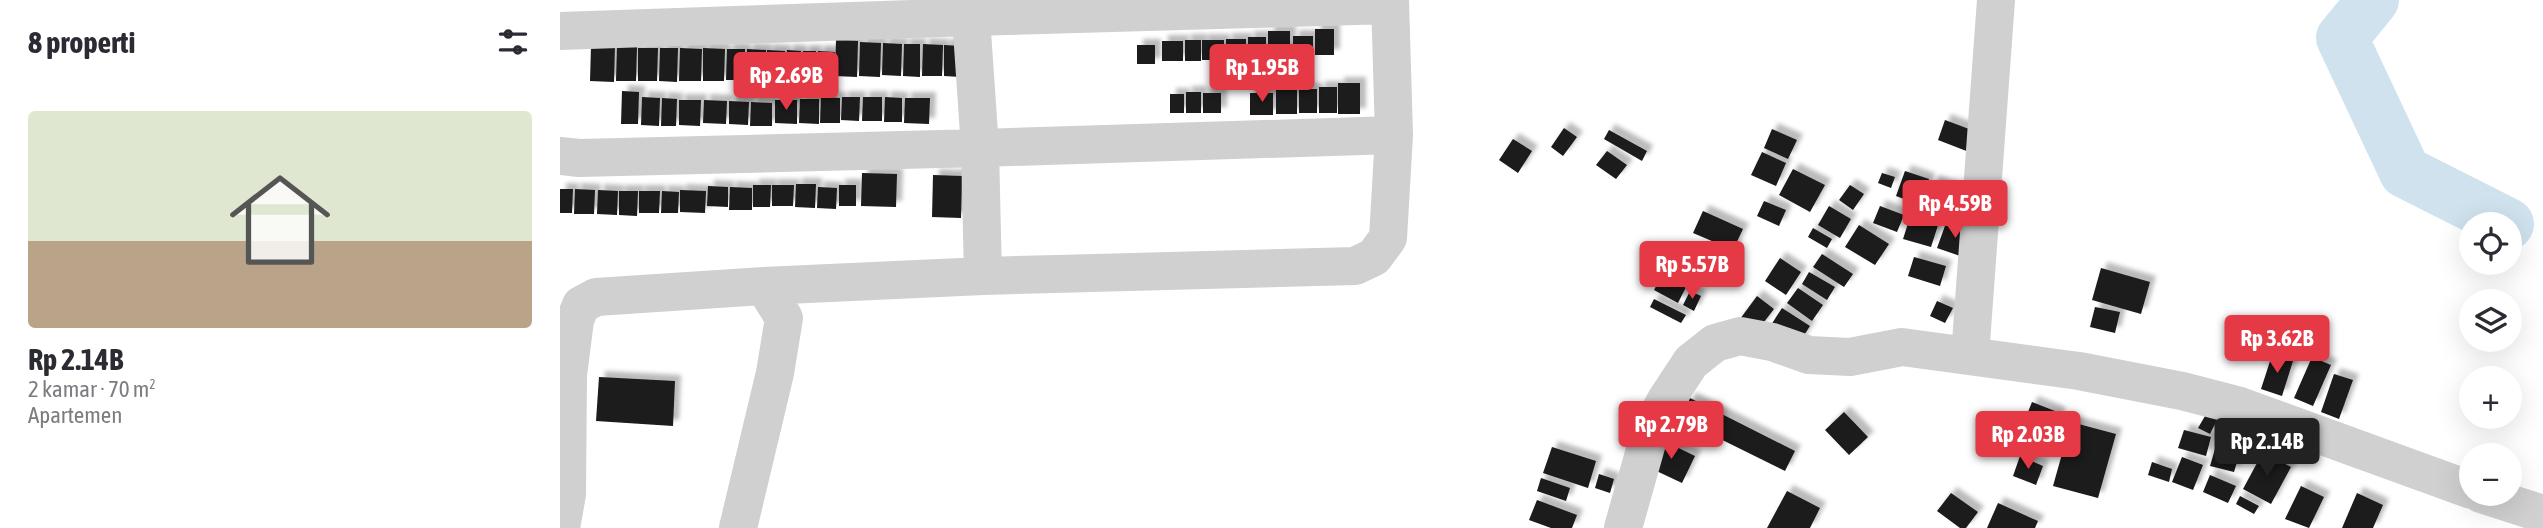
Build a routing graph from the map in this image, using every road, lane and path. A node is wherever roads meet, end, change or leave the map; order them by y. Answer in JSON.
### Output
{"nodes":[{"id":1,"x":1996,"y":0,"type":"edge"},
{"id":2,"x":1390,"y":3,"type":"edge"},
{"id":3,"x":971,"y":8,"type":"edge"},
{"id":4,"x":560,"y":31,"type":"edge"},
{"id":5,"x":1394,"y":135,"type":"junction"},
{"id":6,"x":980,"y":148,"type":"junction"},
{"id":7,"x":560,"y":156,"type":"edge"},
{"id":8,"x":982,"y":276,"type":"junction"},
{"id":9,"x":764,"y":286,"type":"junction"},
{"id":10,"x":1970,"y":356,"type":"junction"},
{"id":11,"x":2459,"y":486,"type":"edge"},
{"id":12,"x":561,"y":528,"type":"edge"},
{"id":13,"x":738,"y":528,"type":"edge"},
{"id":14,"x":1623,"y":528,"type":"edge"}],
"edges":[{"from":1,"to":10,"type":"street"},
{"from":2,"to":3,"type":"street"},
{"from":2,"to":5,"type":"street"},
{"from":3,"to":4,"type":"street"},
{"from":3,"to":6,"type":"street"},
{"from":5,"to":6,"type":"street"},
{"from":5,"to":8,"type":"street"},
{"from":6,"to":7,"type":"street"},
{"from":6,"to":8,"type":"street"},
{"from":8,"to":9,"type":"street"},
{"from":9,"to":12,"type":"street"},
{"from":9,"to":13,"type":"street"},
{"from":10,"to":11,"type":"street"},
{"from":10,"to":14,"type":"street"}]}
